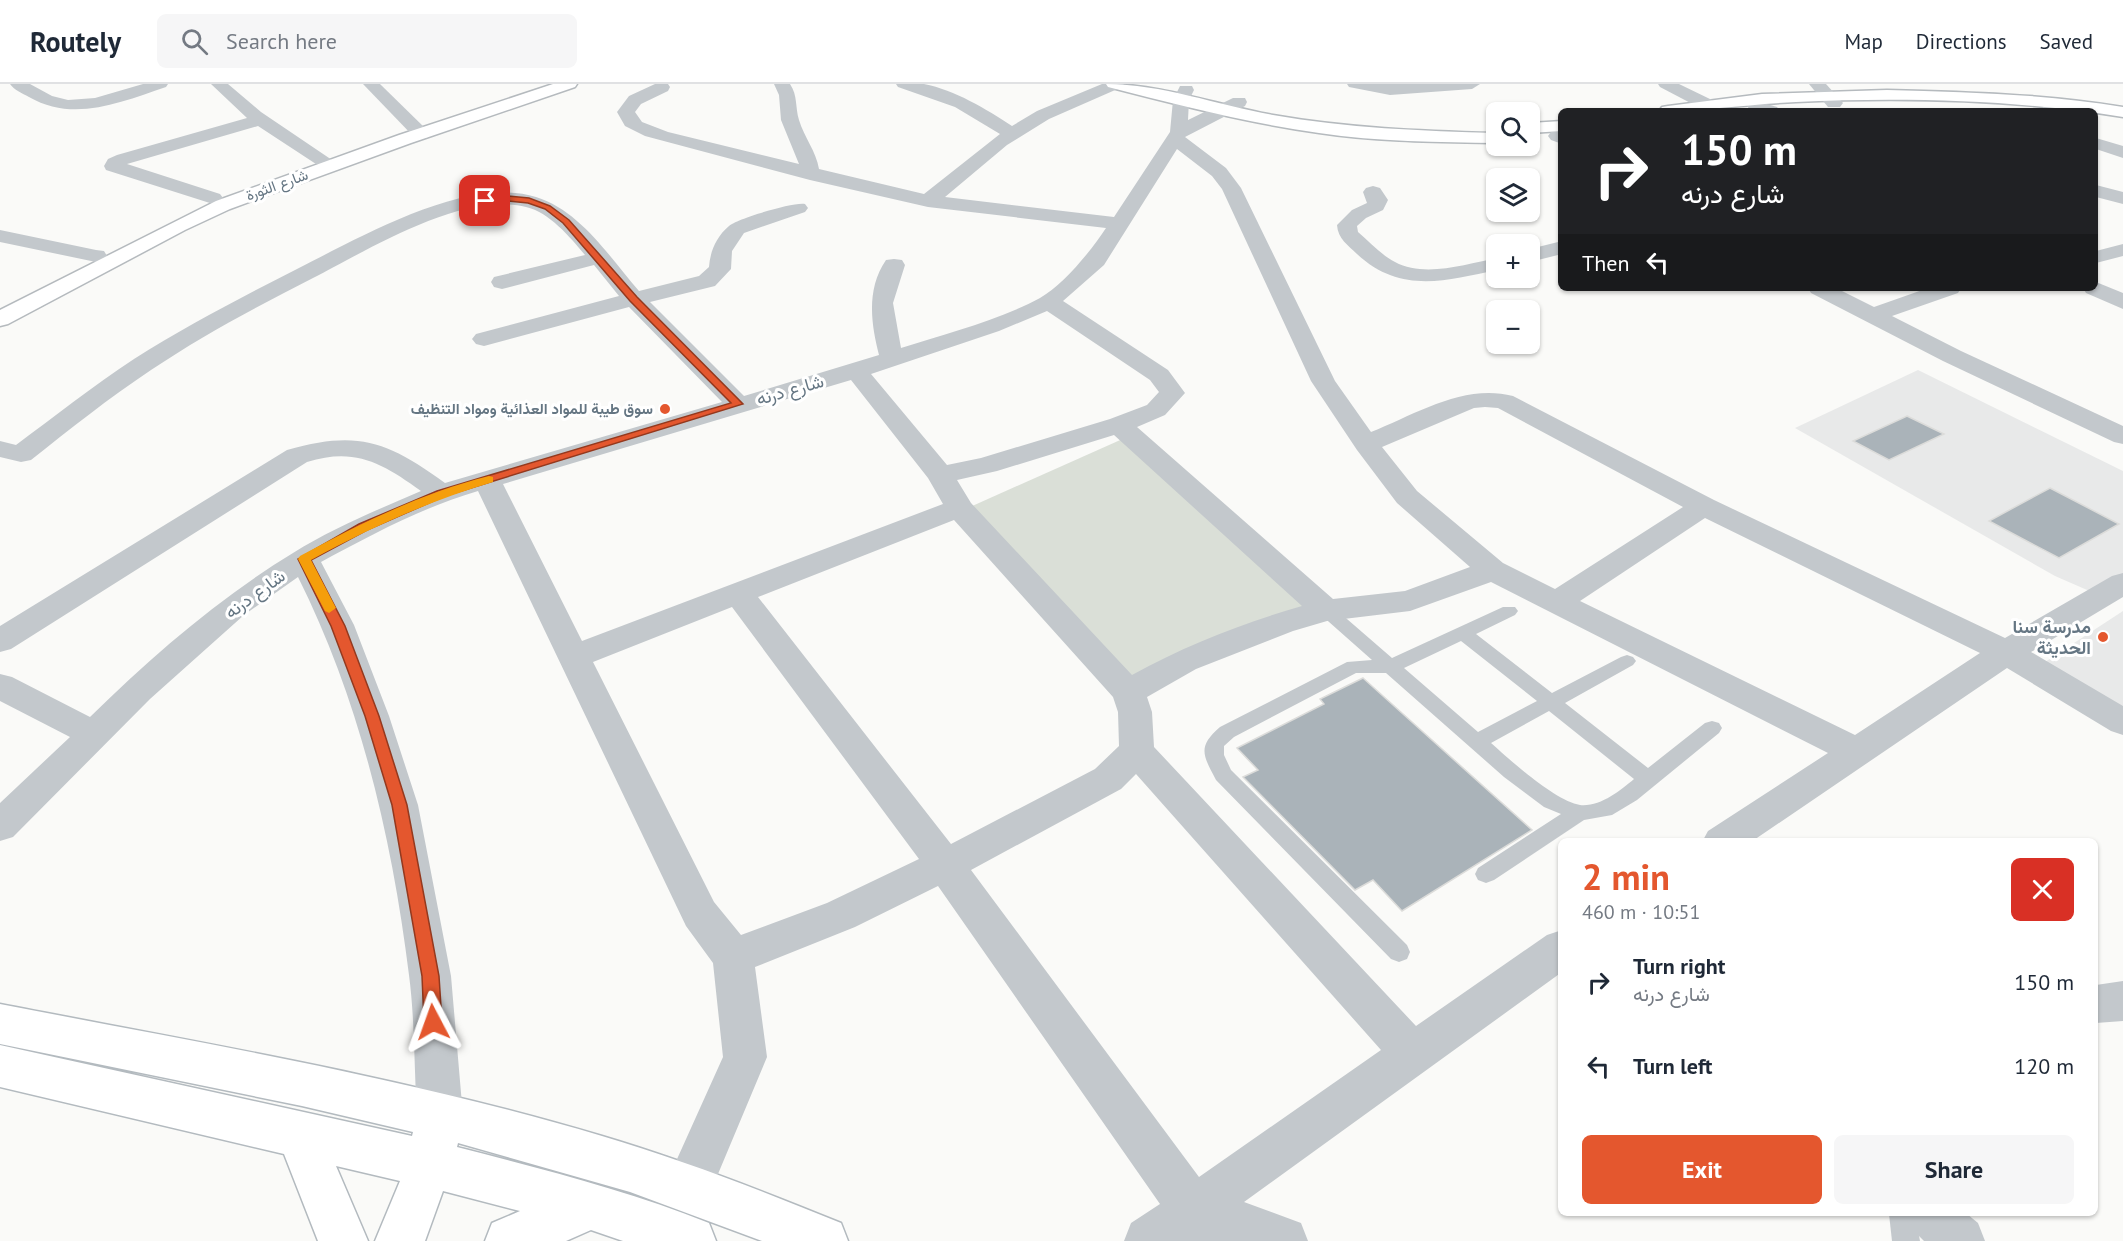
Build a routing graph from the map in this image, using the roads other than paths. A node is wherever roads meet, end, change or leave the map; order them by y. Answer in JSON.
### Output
{"nodes":[{"id":1,"x":18,"y":84,"type":"edge"},
{"id":2,"x":160,"y":84,"type":"edge"},
{"id":3,"x":219,"y":84,"type":"edge"},
{"id":4,"x":371,"y":84,"type":"edge"},
{"id":5,"x":543,"y":84,"type":"edge"},
{"id":6,"x":569,"y":84,"type":"edge"},
{"id":7,"x":782,"y":84,"type":"edge"},
{"id":8,"x":904,"y":84,"type":"edge"},
{"id":9,"x":1115,"y":84,"type":"edge"},
{"id":10,"x":1157,"y":84,"type":"edge"},
{"id":11,"x":1355,"y":84,"type":"edge"},
{"id":12,"x":1472,"y":84,"type":"edge"},
{"id":13,"x":1666,"y":84,"type":"edge"},
{"id":14,"x":662,"y":87,"type":"dead end"},
{"id":15,"x":1826,"y":94,"type":"edge"},
{"id":16,"x":1183,"y":95,"type":"junction"},
{"id":17,"x":1232,"y":106,"type":"junction"},
{"id":18,"x":1709,"y":107,"type":"edge"},
{"id":19,"x":1736,"y":108,"type":"edge"},
{"id":20,"x":1767,"y":108,"type":"edge"},
{"id":21,"x":2030,"y":108,"type":"edge"},
{"id":22,"x":2060,"y":108,"type":"edge"},
{"id":23,"x":2121,"y":111,"type":"edge"},
{"id":24,"x":2098,"y":115,"type":"edge"},
{"id":25,"x":260,"y":120,"type":"junction"},
{"id":26,"x":1486,"y":129,"type":"edge"},
{"id":27,"x":1540,"y":130,"type":"edge"},
{"id":28,"x":417,"y":131,"type":"junction"},
{"id":29,"x":1558,"y":134,"type":"edge"},
{"id":30,"x":1558,"y":134,"type":"edge"},
{"id":31,"x":1013,"y":135,"type":"junction"},
{"id":32,"x":1177,"y":135,"type":"junction"},
{"id":33,"x":1540,"y":136,"type":"edge"},
{"id":34,"x":1486,"y":138,"type":"edge"},
{"id":35,"x":2098,"y":144,"type":"edge"},
{"id":36,"x":2123,"y":152,"type":"edge"},
{"id":37,"x":323,"y":160,"type":"junction"},
{"id":38,"x":810,"y":174,"type":"junction"},
{"id":39,"x":1373,"y":192,"type":"dead end"},
{"id":40,"x":2098,"y":192,"type":"edge"},
{"id":41,"x":213,"y":198,"type":"junction"},
{"id":42,"x":2123,"y":198,"type":"edge"},
{"id":43,"x":928,"y":201,"type":"junction"},
{"id":44,"x":798,"y":208,"type":"dead end"},
{"id":45,"x":1120,"y":224,"type":"junction"},
{"id":46,"x":0,"y":236,"type":"edge"},
{"id":47,"x":1558,"y":248,"type":"edge"},
{"id":48,"x":2123,"y":250,"type":"edge"},
{"id":49,"x":1540,"y":253,"type":"edge"},
{"id":50,"x":96,"y":256,"type":"junction"},
{"id":51,"x":2098,"y":256,"type":"edge"},
{"id":52,"x":597,"y":258,"type":"junction"},
{"id":53,"x":894,"y":265,"type":"dead end"},
{"id":54,"x":1486,"y":266,"type":"edge"},
{"id":55,"x":502,"y":282,"type":"dead end"},
{"id":56,"x":2098,"y":290,"type":"edge"},
{"id":57,"x":1825,"y":291,"type":"edge"},
{"id":58,"x":1941,"y":291,"type":"edge"},
{"id":59,"x":634,"y":299,"type":"junction"},
{"id":60,"x":1049,"y":302,"type":"junction"},
{"id":61,"x":2123,"y":302,"type":"edge"},
{"id":62,"x":0,"y":305,"type":"edge"},
{"id":63,"x":1873,"y":315,"type":"junction"},
{"id":64,"x":0,"y":319,"type":"edge"},
{"id":65,"x":484,"y":339,"type":"dead end"},
{"id":66,"x":892,"y":359,"type":"junction"},
{"id":67,"x":856,"y":371,"type":"junction"},
{"id":68,"x":738,"y":404,"type":"junction"},
{"id":69,"x":1119,"y":425,"type":"junction"},
{"id":70,"x":2123,"y":436,"type":"edge"},
{"id":71,"x":1366,"y":444,"type":"junction"},
{"id":72,"x":10,"y":452,"type":"edge"},
{"id":73,"x":0,"y":474,"type":"edge"},
{"id":74,"x":940,"y":475,"type":"junction"},
{"id":75,"x":487,"y":480,"type":"junction"},
{"id":76,"x":441,"y":493,"type":"junction"},
{"id":77,"x":1704,"y":506,"type":"junction"},
{"id":78,"x":959,"y":508,"type":"junction"},
{"id":79,"x":304,"y":559,"type":"junction"},
{"id":80,"x":1492,"y":570,"type":"junction"},
{"id":81,"x":2123,"y":583,"type":"edge"},
{"id":82,"x":738,"y":593,"type":"junction"},
{"id":83,"x":1555,"y":603,"type":"junction"},
{"id":84,"x":1326,"y":610,"type":"junction"},
{"id":85,"x":1509,"y":611,"type":"dead end"},
{"id":86,"x":1463,"y":633,"type":"junction"},
{"id":87,"x":0,"y":641,"type":"edge"},
{"id":88,"x":2006,"y":652,"type":"junction"},
{"id":89,"x":573,"y":657,"type":"junction"},
{"id":90,"x":1627,"y":661,"type":"dead end"},
{"id":91,"x":1391,"y":666,"type":"junction"},
{"id":92,"x":0,"y":686,"type":"edge"},
{"id":93,"x":1128,"y":692,"type":"junction"},
{"id":94,"x":1552,"y":703,"type":"junction"},
{"id":95,"x":2123,"y":722,"type":"edge"},
{"id":96,"x":1712,"y":728,"type":"dead end"},
{"id":97,"x":94,"y":734,"type":"junction"},
{"id":98,"x":1477,"y":742,"type":"junction"},
{"id":99,"x":1137,"y":751,"type":"junction"},
{"id":100,"x":1858,"y":753,"type":"junction"},
{"id":101,"x":1648,"y":779,"type":"junction"},
{"id":102,"x":1579,"y":813,"type":"junction"},
{"id":103,"x":0,"y":826,"type":"edge"},
{"id":104,"x":1727,"y":838,"type":"edge"},
{"id":105,"x":945,"y":865,"type":"junction"},
{"id":106,"x":1486,"y":874,"type":"dead end"},
{"id":107,"x":1558,"y":951,"type":"edge"},
{"id":108,"x":1399,"y":952,"type":"dead end"},
{"id":109,"x":733,"y":957,"type":"junction"},
{"id":110,"x":2123,"y":1001,"type":"edge"},
{"id":111,"x":2098,"y":1004,"type":"edge"},
{"id":112,"x":0,"y":1024,"type":"edge"},
{"id":113,"x":1413,"y":1054,"type":"junction"},
{"id":114,"x":0,"y":1065,"type":"edge"},
{"id":115,"x":440,"y":1116,"type":"junction"},
{"id":116,"x":300,"y":1134,"type":"junction"},
{"id":117,"x":430,"y":1164,"type":"junction"},
{"id":118,"x":688,"y":1188,"type":"junction"},
{"id":119,"x":590,"y":1205,"type":"junction"},
{"id":120,"x":1902,"y":1216,"type":"edge"},
{"id":121,"x":1932,"y":1216,"type":"edge"},
{"id":122,"x":1196,"y":1225,"type":"edge"},
{"id":123,"x":343,"y":1241,"type":"edge"},
{"id":124,"x":400,"y":1241,"type":"edge"},
{"id":125,"x":510,"y":1241,"type":"edge"},
{"id":126,"x":691,"y":1241,"type":"edge"},
{"id":127,"x":823,"y":1241,"type":"edge"},
{"id":128,"x":1149,"y":1241,"type":"edge"},
{"id":129,"x":1283,"y":1241,"type":"edge"},
{"id":130,"x":1906,"y":1241,"type":"edge"},
{"id":131,"x":1960,"y":1241,"type":"edge"}],
"edges":[{"from":1,"to":2,"type":"street"},
{"from":3,"to":25,"type":"street"},
{"from":4,"to":28,"type":"street"},
{"from":5,"to":28,"type":"main road","name":"شارع الثورة"},
{"from":6,"to":28,"type":"main road","name":"شارع الثورة"},
{"from":7,"to":38,"type":"street"},
{"from":8,"to":31,"type":"street"},
{"from":9,"to":16,"type":"main road"},
{"from":9,"to":31,"type":"street"},
{"from":10,"to":16,"type":"main road"},
{"from":11,"to":12,"type":"street"},
{"from":13,"to":18,"type":"street"},
{"from":14,"to":38,"type":"street"},
{"from":15,"to":18,"type":"main road"},
{"from":15,"to":20,"type":"main road"},
{"from":15,"to":21,"type":"main road"},
{"from":16,"to":17,"type":"main road"},
{"from":16,"to":32,"type":"street","name":"شارع درنه"},
{"from":17,"to":26,"type":"main road"},
{"from":17,"to":32,"type":"street"},
{"from":17,"to":34,"type":"main road"},
{"from":18,"to":19,"type":"main road"},
{"from":22,"to":23,"type":"main road"},
{"from":23,"to":24,"type":"main road"},
{"from":25,"to":37,"type":"street"},
{"from":25,"to":41,"type":"street"},
{"from":27,"to":29,"type":"main road"},
{"from":28,"to":37,"type":"main road","name":"شارع الثورة"},
{"from":28,"to":64,"type":"main road","name":"شارع الثورة"},
{"from":30,"to":33,"type":"main road"},
{"from":31,"to":43,"type":"street"},
{"from":32,"to":45,"type":"street","name":"شارع درنه"},
{"from":32,"to":71,"type":"street"},
{"from":35,"to":36,"type":"street"},
{"from":37,"to":41,"type":"main road","name":"شارع الثورة"},
{"from":38,"to":43,"type":"street"},
{"from":39,"to":54,"type":"street"},
{"from":40,"to":42,"type":"street"},
{"from":41,"to":50,"type":"main road","name":"شارع الثورة"},
{"from":43,"to":45,"type":"street"},
{"from":44,"to":59,"type":"street"},
{"from":45,"to":60,"type":"street","name":"شارع درنه"},
{"from":46,"to":50,"type":"street"},
{"from":47,"to":49,"type":"street"},
{"from":48,"to":51,"type":"street"},
{"from":50,"to":62,"type":"main road","name":"شارع الثورة"},
{"from":52,"to":55,"type":"street"},
{"from":52,"to":59,"type":"street"},
{"from":52,"to":72,"type":"street"},
{"from":53,"to":66,"type":"street"},
{"from":56,"to":61,"type":"street"},
{"from":57,"to":63,"type":"street"},
{"from":58,"to":63,"type":"street"},
{"from":59,"to":65,"type":"street"},
{"from":59,"to":68,"type":"street"},
{"from":60,"to":66,"type":"street","name":"شارع درنه"},
{"from":60,"to":69,"type":"street"},
{"from":63,"to":70,"type":"street"},
{"from":66,"to":67,"type":"street","name":"شارع درنه"},
{"from":67,"to":68,"type":"street","name":"شارع درنه"},
{"from":67,"to":74,"type":"street"},
{"from":68,"to":75,"type":"street","name":"شارع درنه"},
{"from":69,"to":74,"type":"street"},
{"from":69,"to":84,"type":"street"},
{"from":71,"to":77,"type":"street"},
{"from":71,"to":80,"type":"street"},
{"from":72,"to":73,"type":"street"},
{"from":74,"to":78,"type":"street"},
{"from":75,"to":76,"type":"street","name":"شارع درنه"},
{"from":75,"to":89,"type":"street"},
{"from":76,"to":79,"type":"street","name":"شارع درنه"},
{"from":76,"to":87,"type":"street"},
{"from":77,"to":83,"type":"street"},
{"from":77,"to":88,"type":"street"},
{"from":78,"to":82,"type":"street"},
{"from":78,"to":93,"type":"street"},
{"from":79,"to":97,"type":"street","name":"شارع درنه"},
{"from":79,"to":115,"type":"street"},
{"from":80,"to":83,"type":"street"},
{"from":80,"to":84,"type":"street"},
{"from":81,"to":88,"type":"street"},
{"from":82,"to":89,"type":"street"},
{"from":82,"to":105,"type":"street"},
{"from":83,"to":100,"type":"street"},
{"from":84,"to":91,"type":"lane"},
{"from":84,"to":93,"type":"street"},
{"from":85,"to":86,"type":"lane"},
{"from":86,"to":91,"type":"lane"},
{"from":86,"to":94,"type":"lane"},
{"from":88,"to":95,"type":"street"},
{"from":88,"to":100,"type":"street"},
{"from":89,"to":109,"type":"street"},
{"from":90,"to":94,"type":"lane"},
{"from":91,"to":98,"type":"lane"},
{"from":91,"to":108,"type":"lane"},
{"from":92,"to":97,"type":"street"},
{"from":93,"to":99,"type":"street"},
{"from":94,"to":98,"type":"lane"},
{"from":94,"to":101,"type":"lane"},
{"from":96,"to":101,"type":"lane"},
{"from":97,"to":103,"type":"street","name":"شارع درنه"},
{"from":98,"to":102,"type":"lane"},
{"from":99,"to":105,"type":"street"},
{"from":99,"to":113,"type":"street"},
{"from":100,"to":104,"type":"street"},
{"from":101,"to":102,"type":"lane"},
{"from":102,"to":106,"type":"lane"},
{"from":105,"to":109,"type":"street"},
{"from":105,"to":122,"type":"street"},
{"from":107,"to":113,"type":"street"},
{"from":109,"to":118,"type":"street"},
{"from":110,"to":111,"type":"street"},
{"from":112,"to":115,"type":"main road"},
{"from":113,"to":122,"type":"street"},
{"from":114,"to":116,"type":"main road"},
{"from":115,"to":117,"type":"main road"},
{"from":115,"to":118,"type":"main road"},
{"from":116,"to":117,"type":"main road"},
{"from":116,"to":123,"type":"main road"},
{"from":117,"to":119,"type":"main road"},
{"from":117,"to":124,"type":"main road"},
{"from":118,"to":127,"type":"main road"},
{"from":119,"to":125,"type":"main road"},
{"from":119,"to":126,"type":"main road"},
{"from":120,"to":130,"type":"lane"},
{"from":121,"to":131,"type":"street"},
{"from":122,"to":128,"type":"street"},
{"from":122,"to":129,"type":"street"}]}
